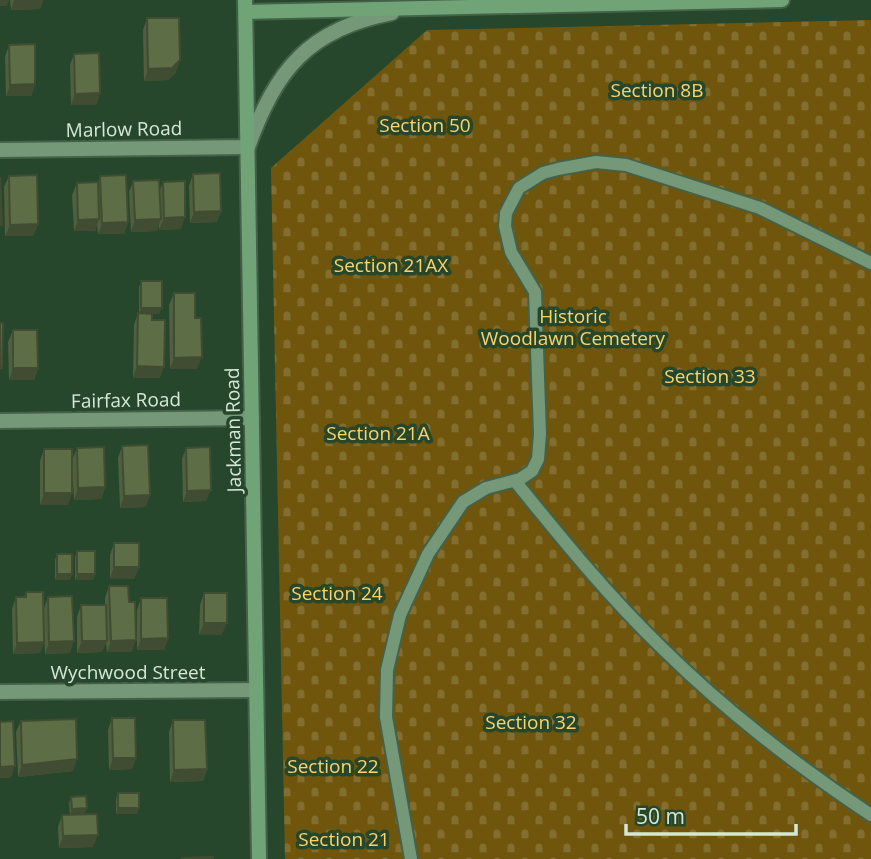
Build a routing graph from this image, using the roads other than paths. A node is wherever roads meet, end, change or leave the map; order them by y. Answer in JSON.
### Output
{"nodes":[{"id":1,"x":782,"y":0,"type":"edge"},
{"id":2,"x":586,"y":2,"type":"edge"},
{"id":3,"x":246,"y":6,"type":"edge"},
{"id":4,"x":414,"y":8,"type":"junction"},
{"id":5,"x":248,"y":147,"type":"junction"},
{"id":6,"x":0,"y":150,"type":"edge"},
{"id":7,"x":871,"y":263,"type":"edge"},
{"id":8,"x":252,"y":418,"type":"junction"},
{"id":9,"x":0,"y":421,"type":"edge"},
{"id":10,"x":515,"y":481,"type":"junction"},
{"id":11,"x":256,"y":690,"type":"junction"},
{"id":12,"x":0,"y":692,"type":"edge"},
{"id":13,"x":871,"y":815,"type":"edge"},
{"id":14,"x":259,"y":859,"type":"edge"},
{"id":15,"x":411,"y":859,"type":"edge"}],
"edges":[{"from":1,"to":2,"type":"street"},
{"from":2,"to":4,"type":"street"},
{"from":3,"to":4,"type":"street"},
{"from":3,"to":5,"type":"street","name":"Jackman Road"},
{"from":4,"to":5,"type":"street"},
{"from":5,"to":6,"type":"street","name":"Marlow Road"},
{"from":5,"to":8,"type":"street","name":"Jackman Road"},
{"from":7,"to":10,"type":"lane"},
{"from":8,"to":9,"type":"street","name":"Fairfax Road"},
{"from":8,"to":11,"type":"street","name":"Jackman Road"},
{"from":10,"to":13,"type":"lane"},
{"from":10,"to":15,"type":"lane"},
{"from":11,"to":12,"type":"street","name":"Wychwood Street"},
{"from":11,"to":14,"type":"street","name":"Jackman Road"}]}
